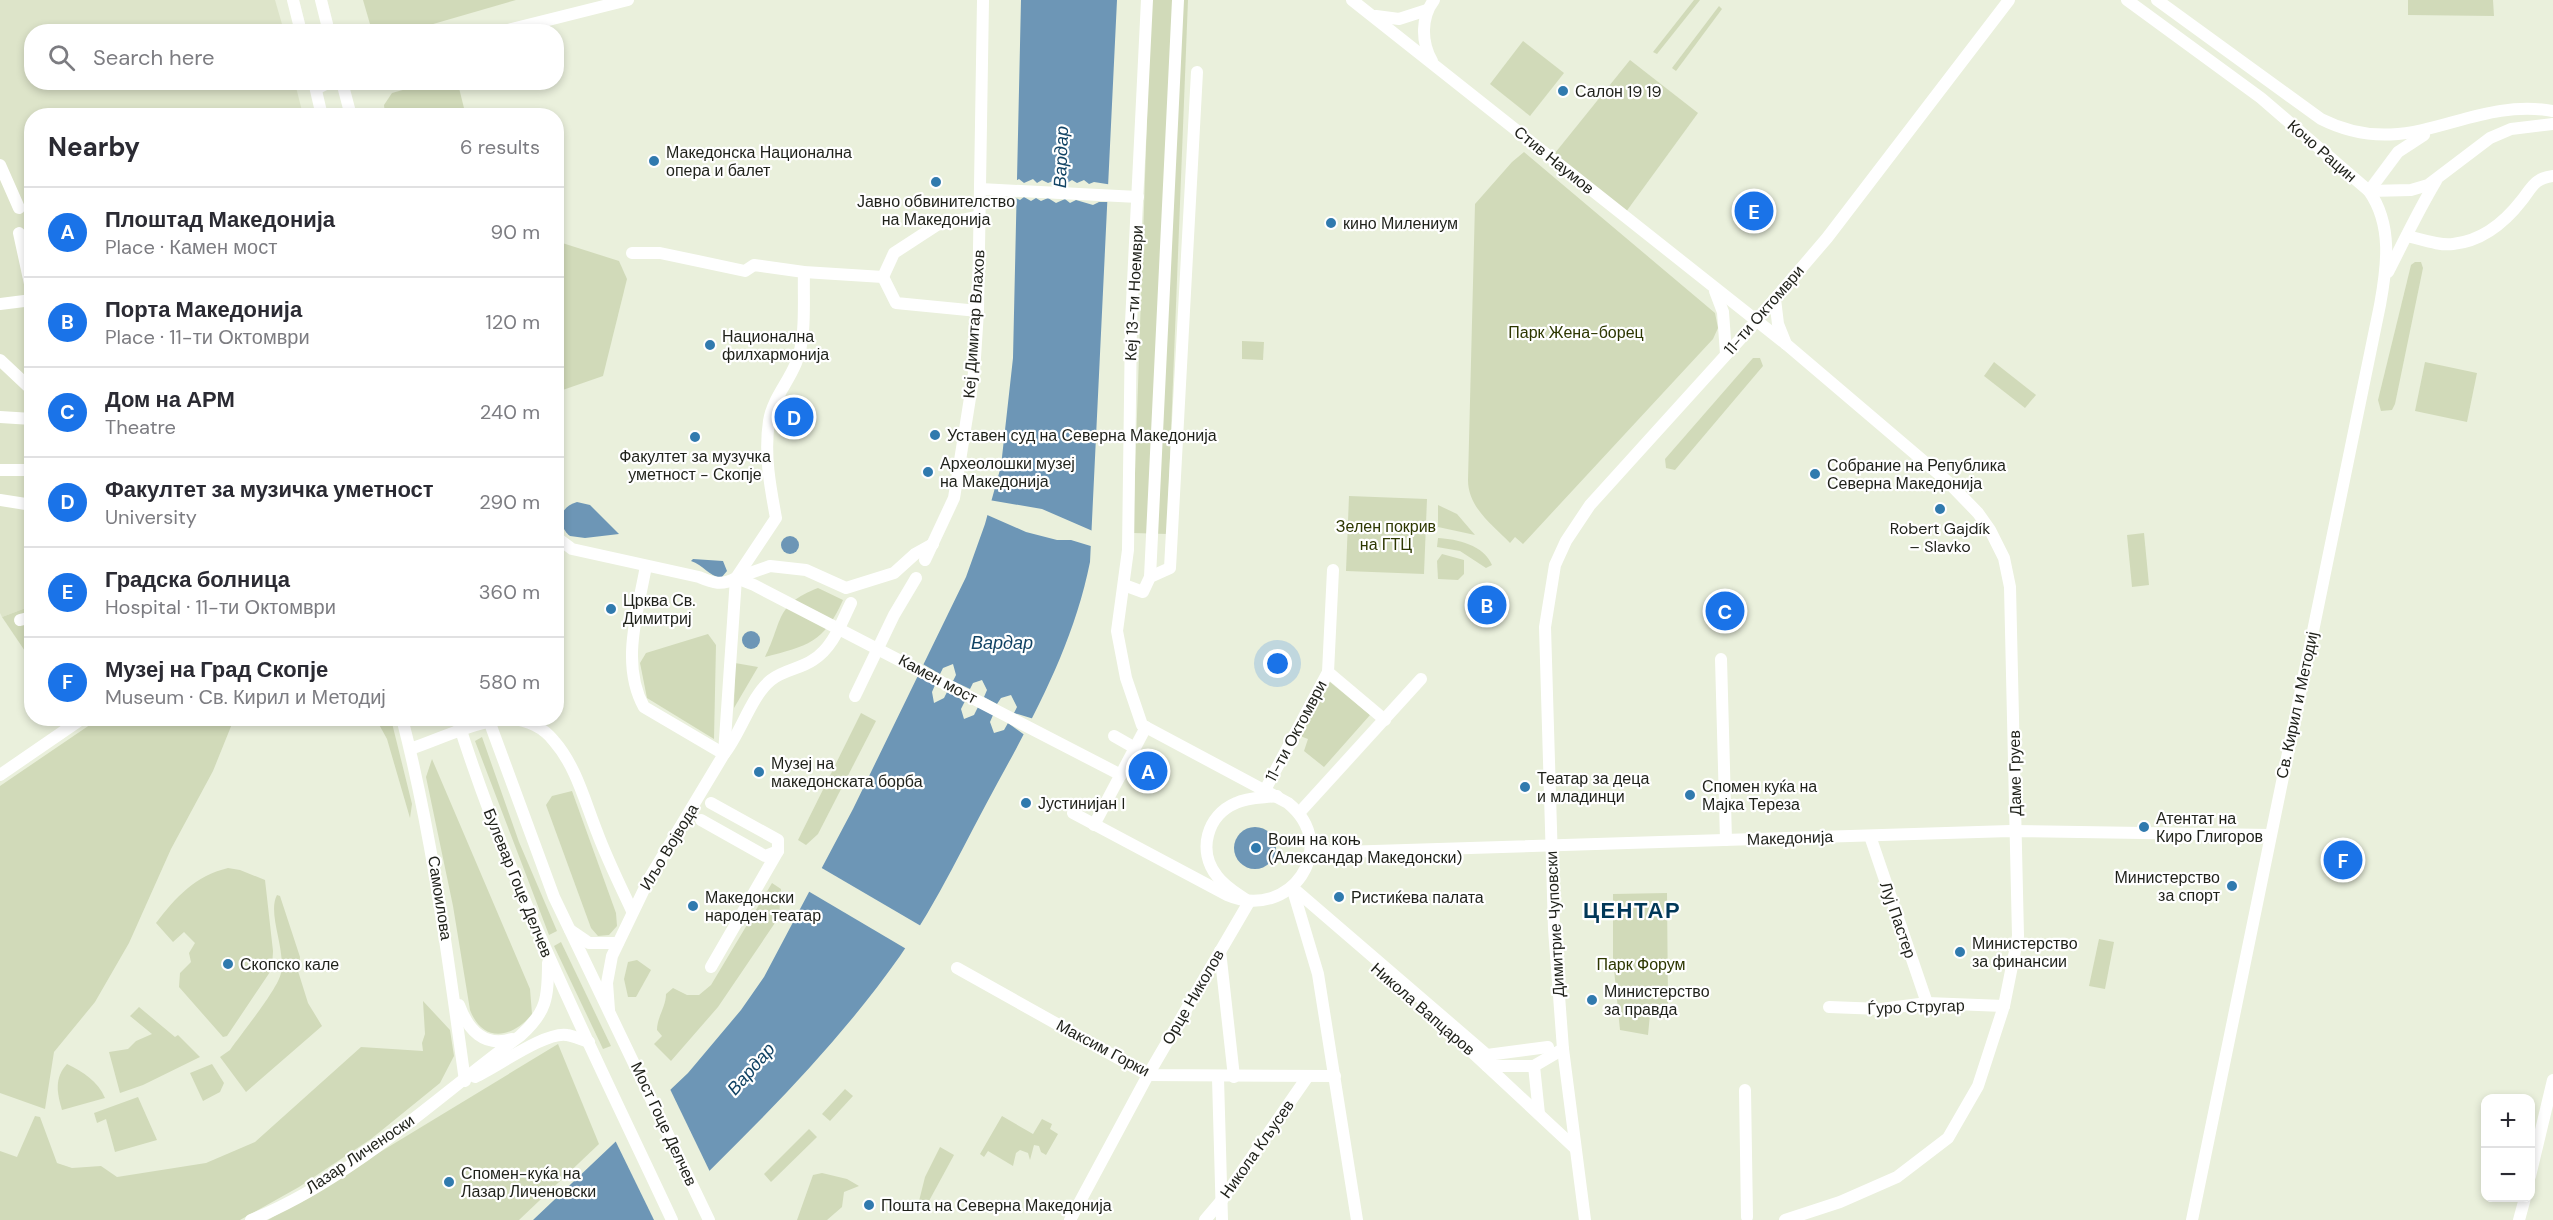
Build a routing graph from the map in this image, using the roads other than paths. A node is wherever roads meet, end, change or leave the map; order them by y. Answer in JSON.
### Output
{"nodes":[{"id":1,"x":293,"y":0,"type":"edge"},
{"id":2,"x":321,"y":0,"type":"edge"},
{"id":3,"x":628,"y":0,"type":"edge"},
{"id":4,"x":983,"y":0,"type":"edge"},
{"id":5,"x":1147,"y":0,"type":"edge"},
{"id":6,"x":1178,"y":0,"type":"edge"},
{"id":7,"x":1352,"y":0,"type":"edge"},
{"id":8,"x":2004,"y":0,"type":"edge"},
{"id":9,"x":2009,"y":0,"type":"edge"},
{"id":10,"x":2127,"y":0,"type":"edge"},
{"id":11,"x":2157,"y":0,"type":"edge"},
{"id":12,"x":1431,"y":5,"type":"edge"},
{"id":13,"x":1370,"y":14,"type":"junction"},
{"id":14,"x":1998,"y":14,"type":"junction"},
{"id":15,"x":299,"y":24,"type":"edge"},
{"id":16,"x":327,"y":24,"type":"edge"},
{"id":17,"x":532,"y":24,"type":"edge"},
{"id":18,"x":1434,"y":65,"type":"junction"},
{"id":19,"x":1197,"y":72,"type":"dead end"},
{"id":20,"x":316,"y":90,"type":"edge"},
{"id":21,"x":344,"y":90,"type":"edge"},
{"id":22,"x":320,"y":108,"type":"edge"},
{"id":23,"x":349,"y":108,"type":"edge"},
{"id":24,"x":2553,"y":111,"type":"edge"},
{"id":25,"x":2553,"y":124,"type":"edge"},
{"id":26,"x":2433,"y":130,"type":"junction"},
{"id":27,"x":0,"y":165,"type":"edge"},
{"id":28,"x":2553,"y":176,"type":"edge"},
{"id":29,"x":2436,"y":181,"type":"junction"},
{"id":30,"x":986,"y":189,"type":"junction"},
{"id":31,"x":2369,"y":191,"type":"junction"},
{"id":32,"x":1138,"y":197,"type":"dead end"},
{"id":33,"x":19,"y":208,"type":"dead end"},
{"id":34,"x":980,"y":216,"type":"junction"},
{"id":35,"x":19,"y":233,"type":"dead end"},
{"id":36,"x":2407,"y":236,"type":"junction"},
{"id":37,"x":633,"y":253,"type":"dead end"},
{"id":38,"x":24,"y":256,"type":"edge"},
{"id":39,"x":804,"y":272,"type":"junction"},
{"id":40,"x":883,"y":277,"type":"junction"},
{"id":41,"x":2385,"y":277,"type":"junction"},
{"id":42,"x":1712,"y":286,"type":"junction"},
{"id":43,"x":1775,"y":298,"type":"junction"},
{"id":44,"x":24,"y":301,"type":"edge"},
{"id":45,"x":0,"y":304,"type":"edge"},
{"id":46,"x":978,"y":310,"type":"junction"},
{"id":47,"x":1756,"y":321,"type":"junction"},
{"id":48,"x":1785,"y":344,"type":"junction"},
{"id":49,"x":1726,"y":354,"type":"junction"},
{"id":50,"x":0,"y":360,"type":"edge"},
{"id":51,"x":24,"y":382,"type":"edge"},
{"id":52,"x":0,"y":417,"type":"edge"},
{"id":53,"x":24,"y":418,"type":"edge"},
{"id":54,"x":0,"y":470,"type":"edge"},
{"id":55,"x":24,"y":470,"type":"edge"},
{"id":56,"x":0,"y":500,"type":"edge"},
{"id":57,"x":24,"y":504,"type":"edge"},
{"id":58,"x":564,"y":543,"type":"edge"},
{"id":59,"x":933,"y":543,"type":"junction"},
{"id":60,"x":926,"y":560,"type":"dead end"},
{"id":61,"x":646,"y":566,"type":"junction"},
{"id":62,"x":1333,"y":570,"type":"dead end"},
{"id":63,"x":1150,"y":577,"type":"junction"},
{"id":64,"x":736,"y":578,"type":"junction"},
{"id":65,"x":916,"y":578,"type":"dead end"},
{"id":66,"x":1124,"y":585,"type":"junction"},
{"id":67,"x":851,"y":603,"type":"dead end"},
{"id":68,"x":1545,"y":627,"type":"joint"},
{"id":69,"x":1721,"y":659,"type":"dead end"},
{"id":70,"x":1328,"y":672,"type":"junction"},
{"id":71,"x":1421,"y":679,"type":"dead end"},
{"id":72,"x":855,"y":696,"type":"dead end"},
{"id":73,"x":1385,"y":720,"type":"junction"},
{"id":74,"x":71,"y":726,"type":"edge"},
{"id":75,"x":404,"y":726,"type":"edge"},
{"id":76,"x":460,"y":726,"type":"edge"},
{"id":77,"x":479,"y":726,"type":"edge"},
{"id":78,"x":491,"y":726,"type":"edge"},
{"id":79,"x":534,"y":726,"type":"edge"},
{"id":80,"x":1146,"y":727,"type":"junction"},
{"id":81,"x":1114,"y":736,"type":"dead end"},
{"id":82,"x":1135,"y":748,"type":"junction"},
{"id":83,"x":410,"y":749,"type":"junction"},
{"id":84,"x":724,"y":754,"type":"junction"},
{"id":85,"x":0,"y":775,"type":"edge"},
{"id":86,"x":1121,"y":775,"type":"junction"},
{"id":87,"x":1265,"y":790,"type":"junction"},
{"id":88,"x":1277,"y":796,"type":"junction"},
{"id":89,"x":711,"y":803,"type":"dead end"},
{"id":90,"x":1073,"y":813,"type":"dead end"},
{"id":91,"x":1299,"y":813,"type":"junction"},
{"id":92,"x":701,"y":819,"type":"dead end"},
{"id":93,"x":1095,"y":825,"type":"junction"},
{"id":94,"x":2016,"y":832,"type":"junction"},
{"id":95,"x":2269,"y":835,"type":"junction"},
{"id":96,"x":1870,"y":836,"type":"junction"},
{"id":97,"x":1726,"y":840,"type":"junction"},
{"id":98,"x":1551,"y":846,"type":"junction"},
{"id":99,"x":778,"y":851,"type":"junction"},
{"id":100,"x":1311,"y":853,"type":"junction"},
{"id":101,"x":1292,"y":887,"type":"junction"},
{"id":102,"x":1249,"y":902,"type":"junction"},
{"id":103,"x":632,"y":911,"type":"junction"},
{"id":104,"x":568,"y":928,"type":"junction"},
{"id":105,"x":618,"y":943,"type":"junction"},
{"id":106,"x":1220,"y":951,"type":"junction"},
{"id":107,"x":1358,"y":953,"type":"dead end"},
{"id":108,"x":548,"y":959,"type":"junction"},
{"id":109,"x":711,"y":967,"type":"dead end"},
{"id":110,"x":957,"y":968,"type":"dead end"},
{"id":111,"x":453,"y":984,"type":"junction"},
{"id":112,"x":1927,"y":1003,"type":"junction"},
{"id":113,"x":2004,"y":1006,"type":"junction"},
{"id":114,"x":1829,"y":1007,"type":"dead end"},
{"id":115,"x":609,"y":1010,"type":"junction"},
{"id":116,"x":618,"y":1028,"type":"joint"},
{"id":117,"x":520,"y":1036,"type":"junction"},
{"id":118,"x":589,"y":1042,"type":"junction"},
{"id":119,"x":1548,"y":1047,"type":"dead end"},
{"id":120,"x":1563,"y":1049,"type":"junction"},
{"id":121,"x":1487,"y":1066,"type":"junction"},
{"id":122,"x":1534,"y":1066,"type":"junction"},
{"id":123,"x":1148,"y":1075,"type":"junction"},
{"id":124,"x":1308,"y":1076,"type":"junction"},
{"id":125,"x":1335,"y":1076,"type":"junction"},
{"id":126,"x":1234,"y":1077,"type":"junction"},
{"id":127,"x":1218,"y":1078,"type":"junction"},
{"id":128,"x":2553,"y":1080,"type":"edge"},
{"id":129,"x":465,"y":1081,"type":"junction"},
{"id":130,"x":1745,"y":1090,"type":"dead end"},
{"id":131,"x":1539,"y":1114,"type":"junction"},
{"id":132,"x":1575,"y":1148,"type":"junction"},
{"id":133,"x":2535,"y":1155,"type":"edge"},
{"id":134,"x":1222,"y":1200,"type":"junction"},
{"id":135,"x":2524,"y":1202,"type":"edge"},
{"id":136,"x":1587,"y":1217,"type":"edge"},
{"id":137,"x":1747,"y":1217,"type":"dead end"},
{"id":138,"x":251,"y":1220,"type":"edge"},
{"id":139,"x":672,"y":1220,"type":"edge"},
{"id":140,"x":709,"y":1220,"type":"edge"},
{"id":141,"x":1070,"y":1220,"type":"edge"},
{"id":142,"x":1205,"y":1220,"type":"edge"},
{"id":143,"x":1222,"y":1220,"type":"edge"},
{"id":144,"x":1357,"y":1220,"type":"edge"},
{"id":145,"x":1785,"y":1220,"type":"edge"},
{"id":146,"x":2192,"y":1220,"type":"edge"},
{"id":147,"x":2519,"y":1220,"type":"edge"}],
"edges":[{"from":1,"to":15,"type":"street"},
{"from":2,"to":16,"type":"street"},
{"from":3,"to":17,"type":"street"},
{"from":4,"to":30,"type":"street","name":"Кеј Димитар Влахов"},
{"from":5,"to":66,"type":"street","name":"Кеј 13-ти Ноември"},
{"from":6,"to":63,"type":"street","name":"Кеј 13-ти Ноември"},
{"from":7,"to":13,"type":"street","name":"Стив Наумов"},
{"from":8,"to":14,"type":"street"},
{"from":9,"to":14,"type":"street","name":"11-ти Октомври"},
{"from":10,"to":31,"type":"street","name":"Кочо Рацин"},
{"from":11,"to":26,"type":"street","name":"Кочо Рацин"},
{"from":12,"to":13,"type":"street"},
{"from":12,"to":18,"type":"street"},
{"from":13,"to":18,"type":"street","name":"Стив Наумов"},
{"from":14,"to":43,"type":"street","name":"11-ти Октомври"},
{"from":18,"to":42,"type":"street","name":"Стив Наумов"},
{"from":19,"to":63,"type":"street"},
{"from":20,"to":22,"type":"street"},
{"from":21,"to":23,"type":"street"},
{"from":24,"to":26,"type":"street","name":"Кочо Рацин"},
{"from":25,"to":29,"type":"street","name":"Кочо Рацин"},
{"from":26,"to":31,"type":"street"},
{"from":27,"to":33,"type":"street"},
{"from":28,"to":36,"type":"street"},
{"from":29,"to":31,"type":"street","name":"Кочо Рацин"},
{"from":29,"to":36,"type":"street"},
{"from":30,"to":32,"type":"street"},
{"from":30,"to":34,"type":"street","name":"Кеј Димитар Влахов"},
{"from":31,"to":41,"type":"street","name":"Св. Кирил и Методиј"},
{"from":34,"to":40,"type":"street"},
{"from":34,"to":46,"type":"street","name":"Кеј Димитар Влахов"},
{"from":35,"to":38,"type":"street"},
{"from":36,"to":41,"type":"street"},
{"from":37,"to":39,"type":"street"},
{"from":39,"to":40,"type":"street"},
{"from":39,"to":64,"type":"street"},
{"from":40,"to":46,"type":"street"},
{"from":41,"to":95,"type":"street","name":"Св. Кирил и Методиј"},
{"from":42,"to":47,"type":"street","name":"Стив Наумов"},
{"from":42,"to":49,"type":"street"},
{"from":43,"to":47,"type":"street","name":"11-ти Октомври"},
{"from":43,"to":48,"type":"street"},
{"from":44,"to":45,"type":"street"},
{"from":46,"to":59,"type":"street","name":"Кеј Димитар Влахов"},
{"from":47,"to":48,"type":"street","name":"Даме Груев"},
{"from":47,"to":49,"type":"street","name":"11-ти Октомври"},
{"from":48,"to":94,"type":"street","name":"Даме Груев"},
{"from":49,"to":68,"type":"street","name":"11-ти Октомври"},
{"from":50,"to":51,"type":"street"},
{"from":52,"to":53,"type":"street"},
{"from":54,"to":55,"type":"street"},
{"from":56,"to":57,"type":"street"},
{"from":58,"to":61,"type":"street"},
{"from":59,"to":60,"type":"street","name":"Кеј Димитар Влахов"},
{"from":59,"to":64,"type":"street"},
{"from":61,"to":64,"type":"street"},
{"from":61,"to":84,"type":"street"},
{"from":62,"to":70,"type":"street","name":"11-ти Октомври"},
{"from":63,"to":66,"type":"street"},
{"from":64,"to":84,"type":"street","name":"Иљо Војвода"},
{"from":64,"to":86,"type":"street","name":"Камен мост"},
{"from":65,"to":72,"type":"street"},
{"from":66,"to":80,"type":"street","name":"Кеј 13-ти Ноември"},
{"from":67,"to":84,"type":"street","name":"Иљо Војвода"},
{"from":68,"to":98,"type":"street","name":"Димитрие Чуповски"},
{"from":69,"to":97,"type":"street"},
{"from":70,"to":73,"type":"street","name":"11-ти Октомври"},
{"from":70,"to":87,"type":"street","name":"11-ти Октомври"},
{"from":71,"to":73,"type":"street"},
{"from":73,"to":91,"type":"street"},
{"from":74,"to":85,"type":"street"},
{"from":75,"to":83,"type":"street","name":"Самоилова"},
{"from":76,"to":108,"type":"street","name":"Булевар Гоце Делчев"},
{"from":77,"to":83,"type":"street"},
{"from":78,"to":104,"type":"street","name":"Булевар Гоце Делчев"},
{"from":79,"to":103,"type":"street"},
{"from":80,"to":82,"type":"street"},
{"from":80,"to":87,"type":"street"},
{"from":81,"to":82,"type":"street"},
{"from":82,"to":86,"type":"street"},
{"from":83,"to":111,"type":"street","name":"Самоилова"},
{"from":84,"to":103,"type":"street","name":"Иљо Војвода"},
{"from":86,"to":93,"type":"street"},
{"from":87,"to":88,"type":"street"},
{"from":88,"to":91,"type":"street"},
{"from":88,"to":102,"type":"street"},
{"from":89,"to":99,"type":"street"},
{"from":90,"to":93,"type":"street"},
{"from":91,"to":100,"type":"street"},
{"from":92,"to":99,"type":"street"},
{"from":93,"to":102,"type":"street"},
{"from":94,"to":95,"type":"street","name":"Македонија"},
{"from":94,"to":96,"type":"street","name":"Македонија"},
{"from":94,"to":113,"type":"street","name":"Даме Груев"},
{"from":95,"to":146,"type":"street","name":"Св. Кирил и Методиј"},
{"from":96,"to":97,"type":"street","name":"Македонија"},
{"from":96,"to":112,"type":"street","name":"Луј Пастер"},
{"from":97,"to":98,"type":"street","name":"Македонија"},
{"from":98,"to":100,"type":"street","name":"Македонија"},
{"from":98,"to":120,"type":"street","name":"Димитрие Чуповски"},
{"from":99,"to":109,"type":"street"},
{"from":100,"to":101,"type":"street"},
{"from":101,"to":102,"type":"street"},
{"from":101,"to":119,"type":"street"},
{"from":101,"to":125,"type":"street"},
{"from":102,"to":106,"type":"street","name":"Орце Николов"},
{"from":103,"to":105,"type":"street","name":"Иљо Војвода"},
{"from":104,"to":105,"type":"street"},
{"from":104,"to":115,"type":"street","name":"Булевар Гоце Делчев"},
{"from":105,"to":115,"type":"street","name":"Иљо Војвода"},
{"from":106,"to":123,"type":"street","name":"Орце Николов"},
{"from":106,"to":126,"type":"street"},
{"from":107,"to":121,"type":"street","name":"Никола Вапцаров"},
{"from":108,"to":117,"type":"street"},
{"from":108,"to":118,"type":"street","name":"Булевар Гоце Делчев"},
{"from":110,"to":123,"type":"street","name":"Максим Горки"},
{"from":111,"to":117,"type":"street"},
{"from":111,"to":129,"type":"street","name":"Самоилова"},
{"from":112,"to":113,"type":"street","name":"Ѓуро Стругар"},
{"from":112,"to":114,"type":"street","name":"Ѓуро Стругар"},
{"from":113,"to":145,"type":"street","name":"Даме Груев"},
{"from":115,"to":116,"type":"street","name":"Булевар Гоце Делчев"},
{"from":116,"to":140,"type":"street","name":"Мост Гоце Делчев"},
{"from":117,"to":129,"type":"street"},
{"from":118,"to":129,"type":"street"},
{"from":118,"to":139,"type":"street","name":"Мост Гоце Делчев"},
{"from":120,"to":122,"type":"street"},
{"from":120,"to":132,"type":"street","name":"Димитрие Чуповски"},
{"from":121,"to":122,"type":"street","name":"Никола Вапцаров"},
{"from":121,"to":131,"type":"street","name":"Никола Вапцаров"},
{"from":122,"to":131,"type":"street"},
{"from":123,"to":127,"type":"street","name":"Максим Горки"},
{"from":123,"to":141,"type":"street","name":"Орце Николов"},
{"from":124,"to":125,"type":"street","name":"Максим Горки"},
{"from":124,"to":126,"type":"street","name":"Максим Горки"},
{"from":124,"to":134,"type":"street","name":"Никола Кљусев"},
{"from":125,"to":144,"type":"street"},
{"from":126,"to":127,"type":"street","name":"Максим Горки"},
{"from":127,"to":134,"type":"street"},
{"from":128,"to":133,"type":"street"},
{"from":129,"to":138,"type":"street","name":"Лазар Личеноски"},
{"from":130,"to":137,"type":"street"},
{"from":131,"to":132,"type":"street","name":"Никола Вапцаров"},
{"from":132,"to":136,"type":"street","name":"Димитрие Чуповски"},
{"from":134,"to":142,"type":"street","name":"Никола Кљусев"},
{"from":134,"to":143,"type":"street"},
{"from":135,"to":147,"type":"street"}]}
